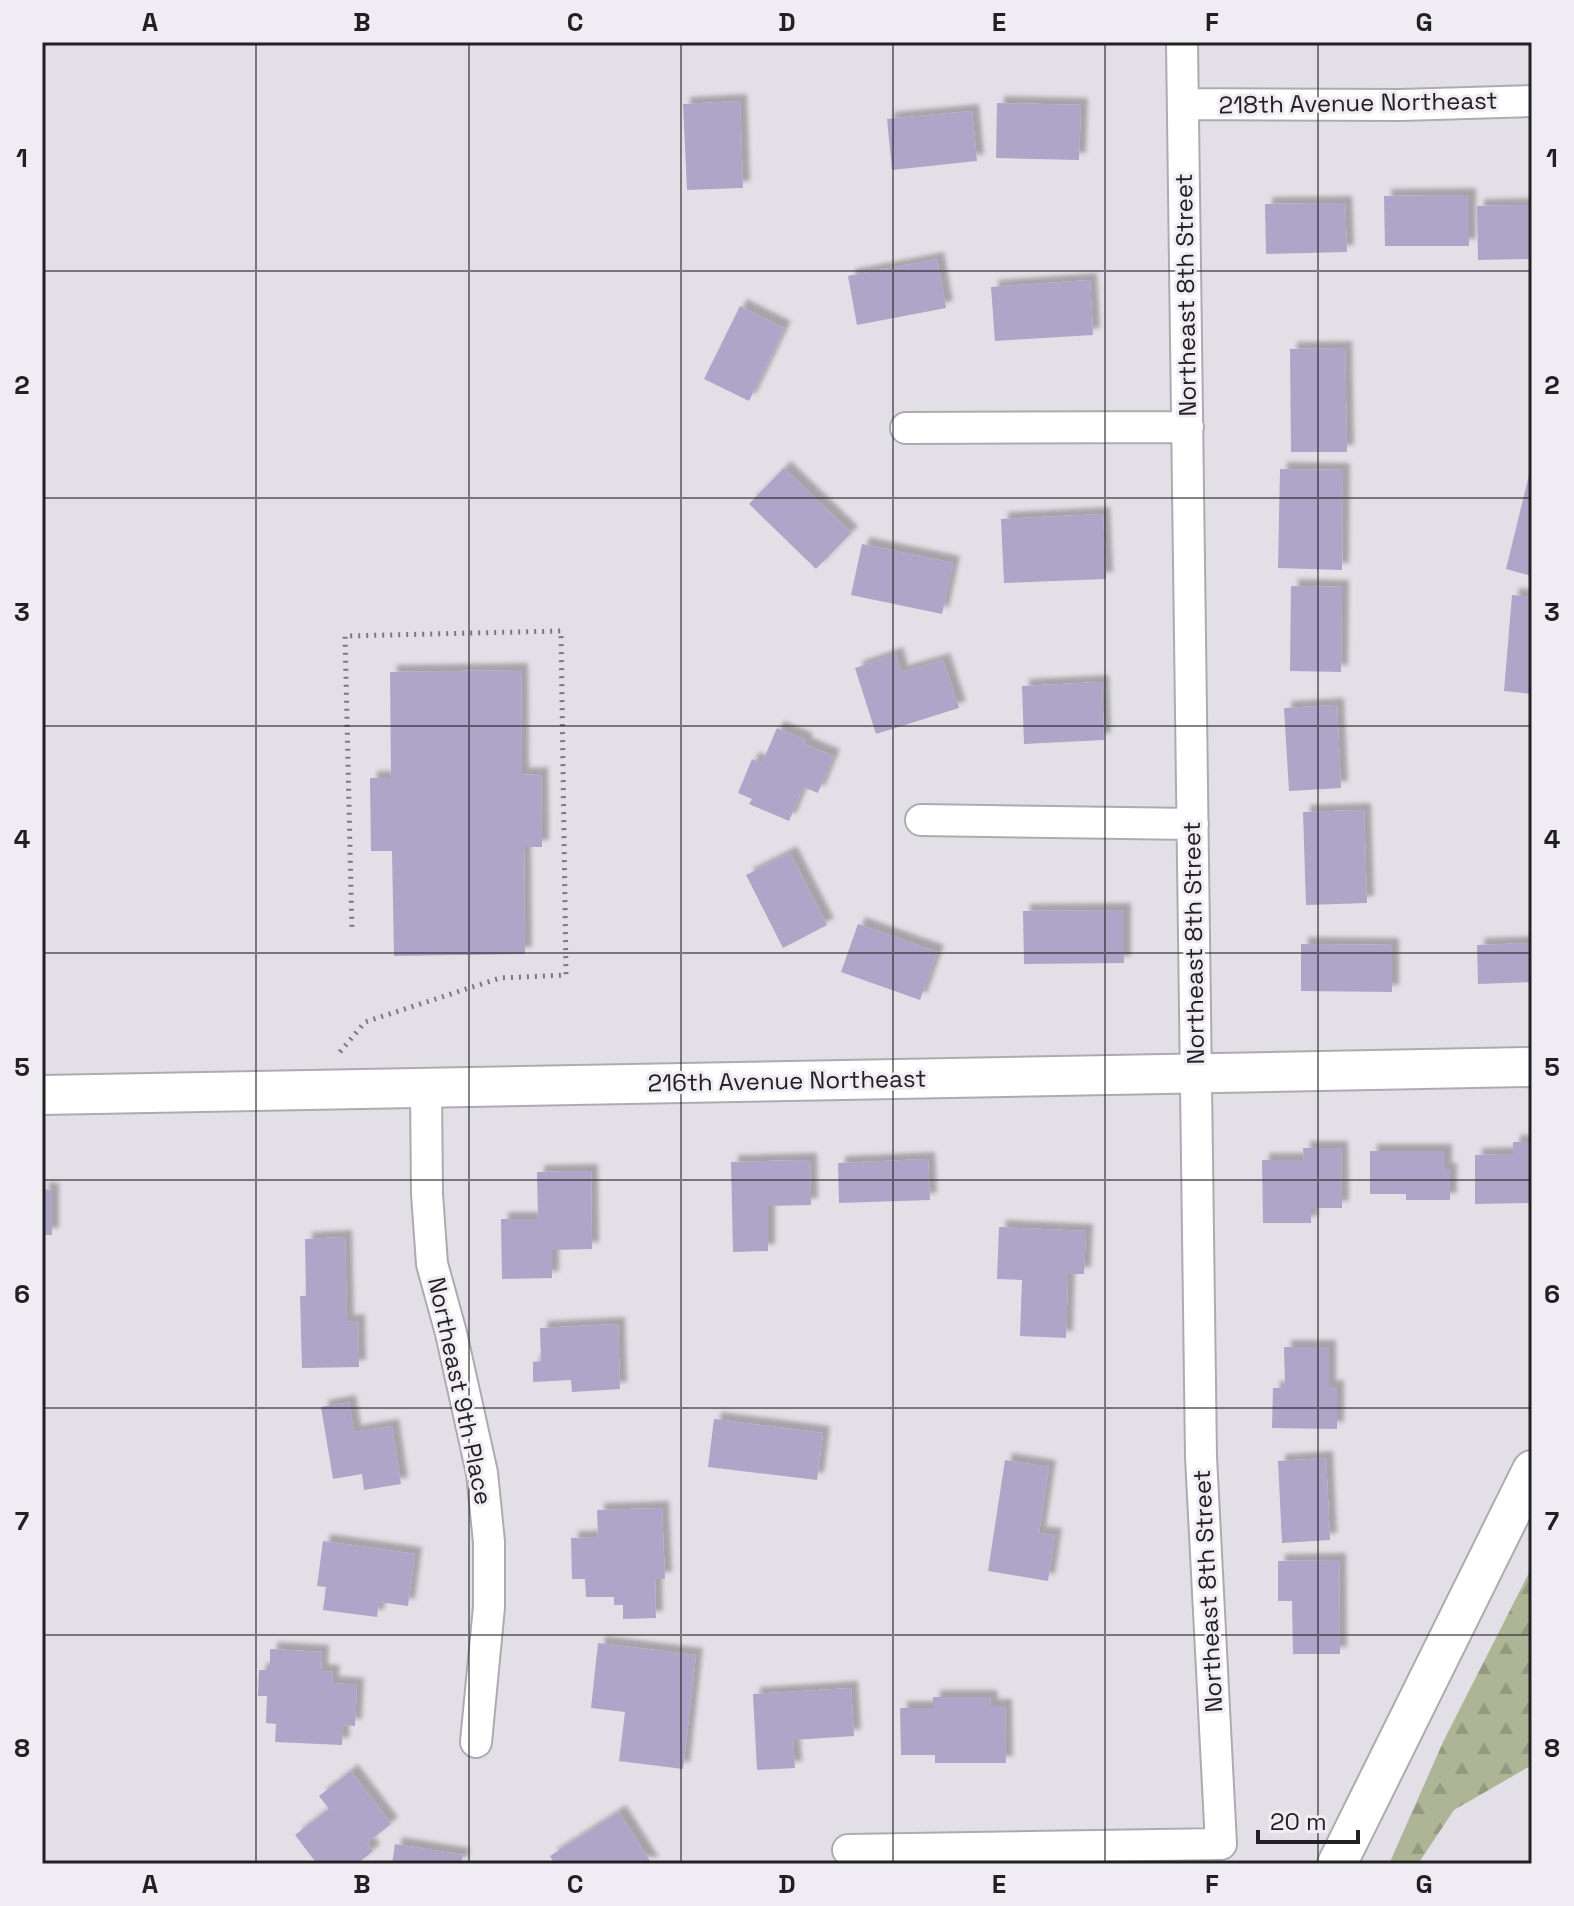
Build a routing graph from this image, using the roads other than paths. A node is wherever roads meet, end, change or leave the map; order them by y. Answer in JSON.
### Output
{"nodes":[{"id":1,"x":1182,"y":42,"type":"edge"},
{"id":2,"x":1532,"y":101,"type":"edge"},
{"id":3,"x":1184,"y":104,"type":"junction"},
{"id":4,"x":1188,"y":427,"type":"junction"},
{"id":5,"x":906,"y":428,"type":"dead end"},
{"id":6,"x":921,"y":820,"type":"dead end"},
{"id":7,"x":1193,"y":824,"type":"junction"},
{"id":8,"x":1532,"y":1067,"type":"edge"},
{"id":9,"x":1196,"y":1072,"type":"junction"},
{"id":10,"x":426,"y":1088,"type":"junction"},
{"id":11,"x":42,"y":1095,"type":"edge"},
{"id":12,"x":1532,"y":1470,"type":"edge"},
{"id":13,"x":476,"y":1742,"type":"dead end"},
{"id":14,"x":848,"y":1850,"type":"dead end"},
{"id":15,"x":1337,"y":1864,"type":"edge"}],
"edges":[{"from":1,"to":3,"type":"street","name":"Northeast 8th Street"},
{"from":2,"to":3,"type":"street","name":"218th Avenue Northeast"},
{"from":3,"to":4,"type":"street","name":"Northeast 8th Street"},
{"from":4,"to":5,"type":"street"},
{"from":4,"to":7,"type":"street","name":"Northeast 8th Street"},
{"from":6,"to":7,"type":"street"},
{"from":7,"to":9,"type":"street","name":"Northeast 8th Street"},
{"from":8,"to":9,"type":"street","name":"216th Avenue Northeast"},
{"from":9,"to":10,"type":"street","name":"216th Avenue Northeast"},
{"from":9,"to":14,"type":"street","name":"Northeast 8th Street"},
{"from":10,"to":11,"type":"street","name":"216th Avenue Northeast"},
{"from":10,"to":13,"type":"street","name":"Northeast 9th Place"},
{"from":12,"to":15,"type":"street"}]}
